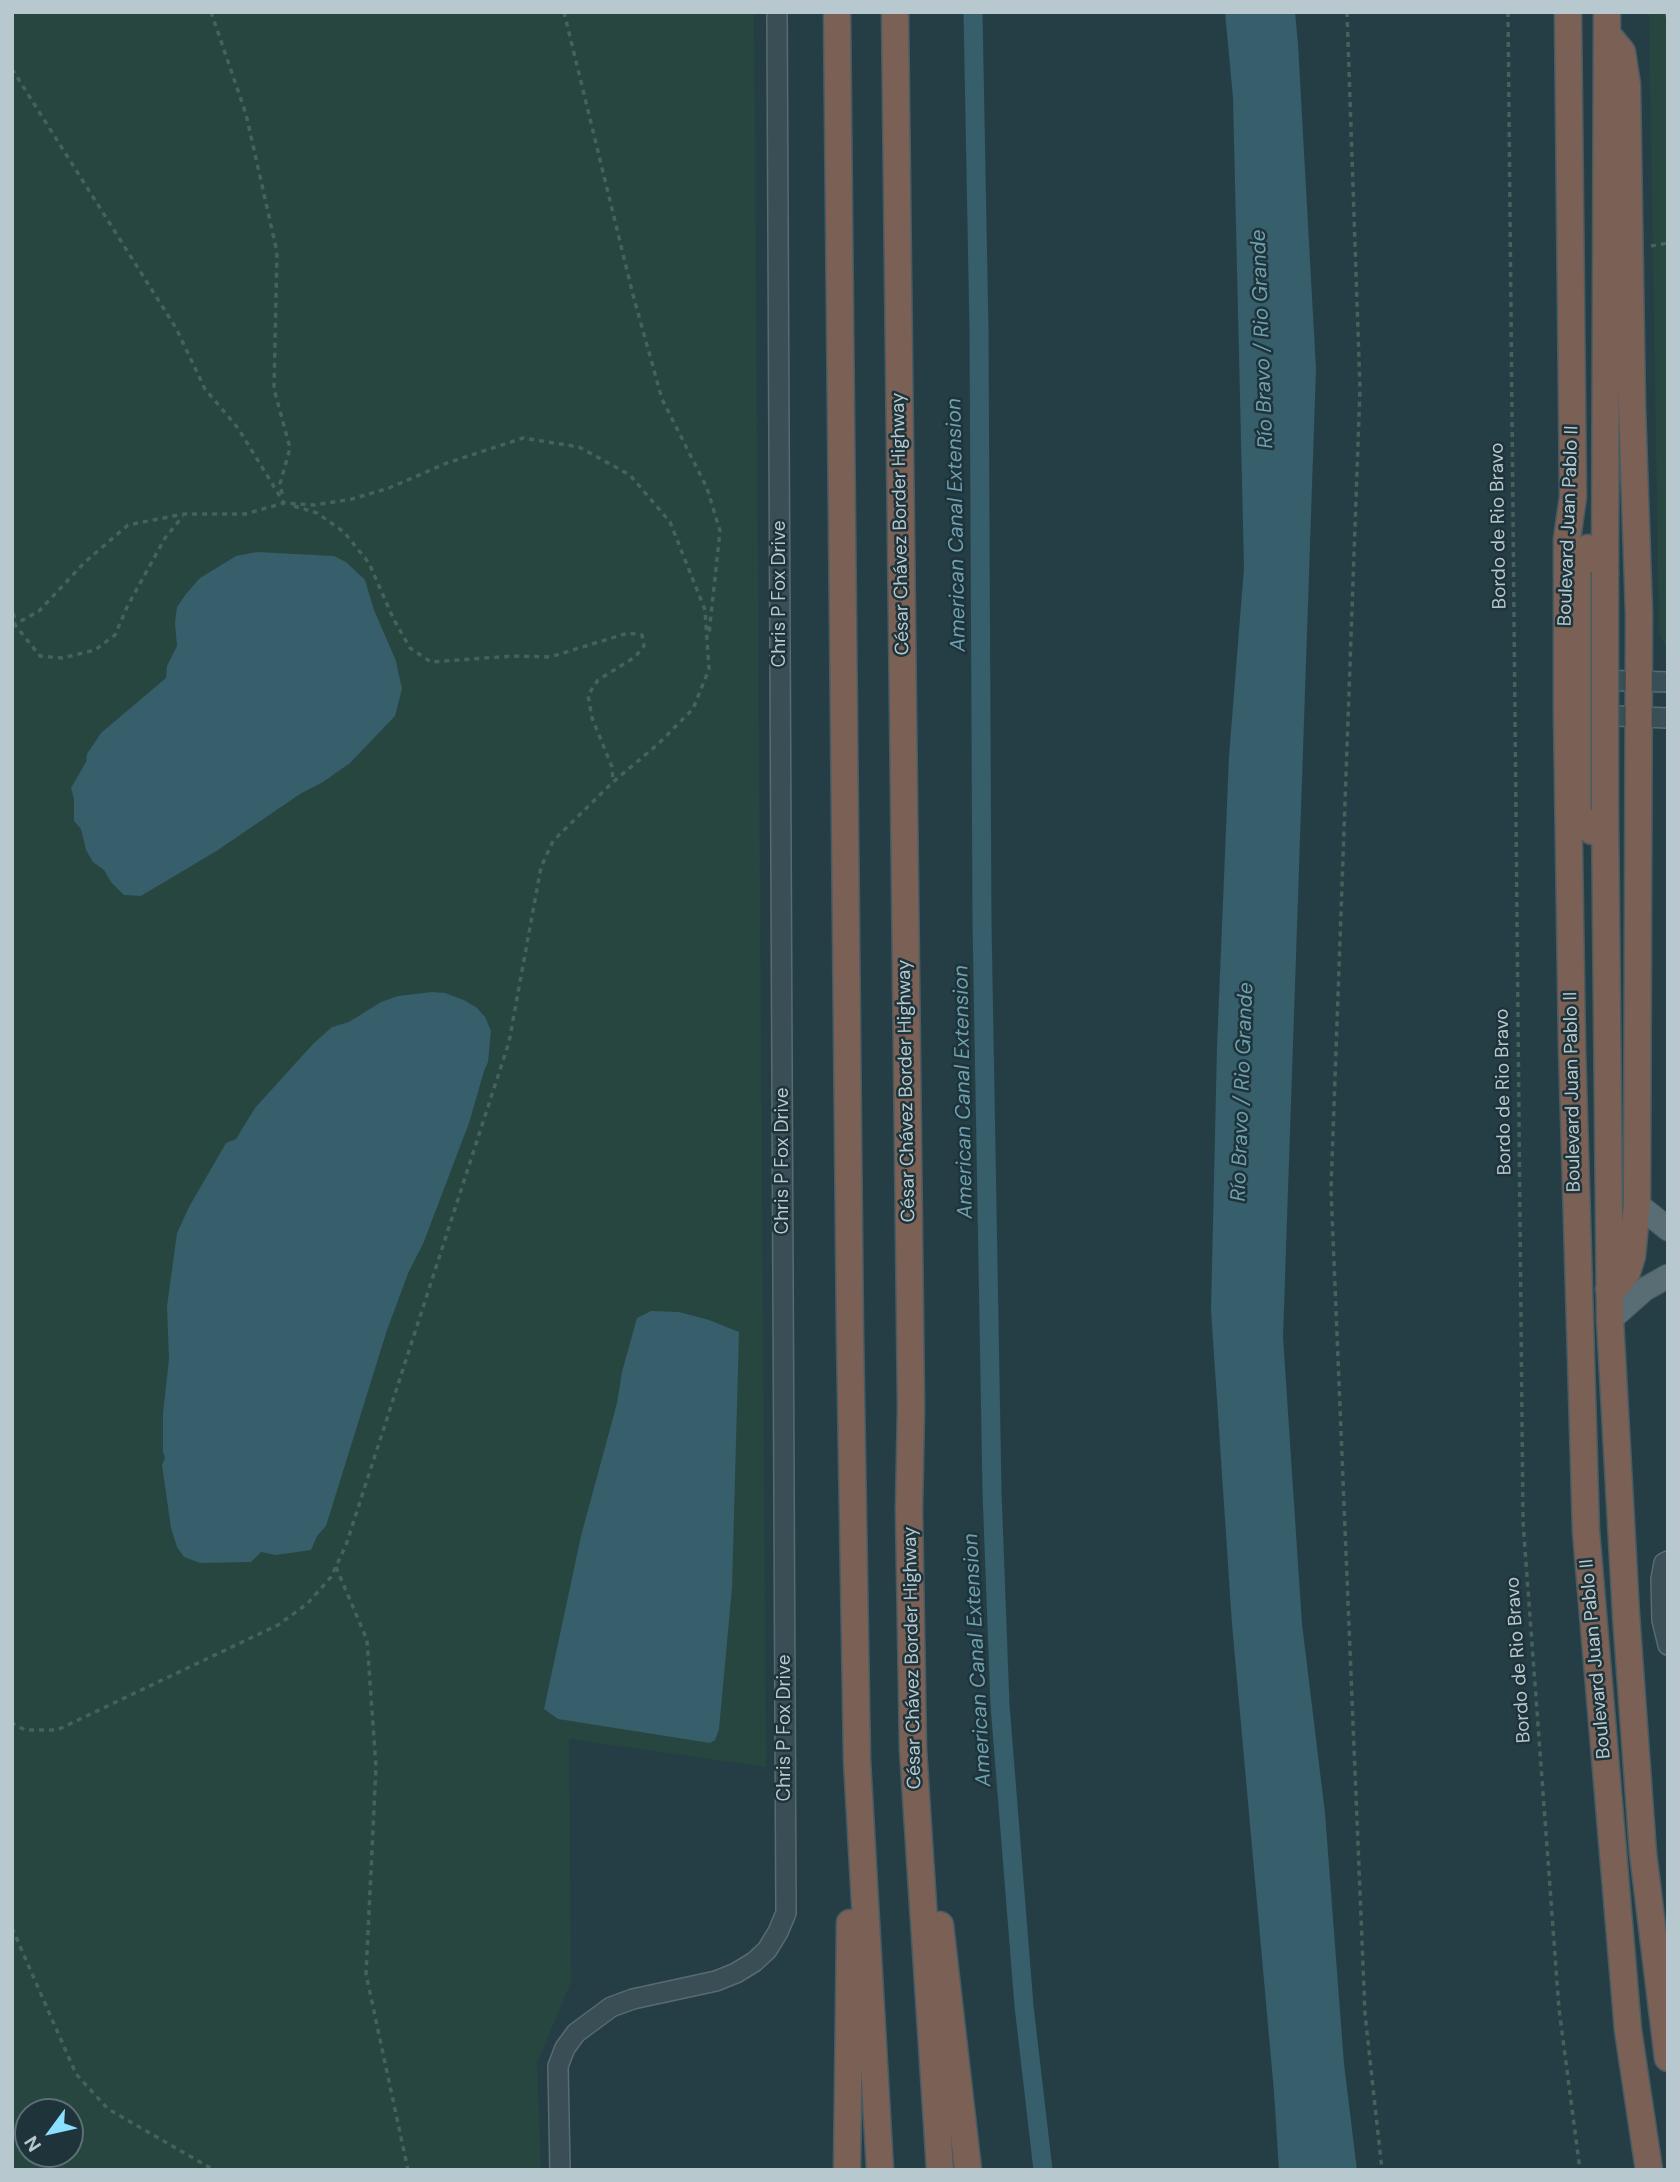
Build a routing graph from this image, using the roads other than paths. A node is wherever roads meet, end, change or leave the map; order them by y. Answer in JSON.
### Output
{"nodes":[{"id":1,"x":777,"y":12,"type":"edge"},
{"id":2,"x":837,"y":12,"type":"edge"},
{"id":3,"x":895,"y":12,"type":"edge"},
{"id":4,"x":1568,"y":12,"type":"edge"},
{"id":5,"x":1607,"y":23,"type":"edge"},
{"id":6,"x":1573,"y":497,"type":"junction"},
{"id":7,"x":1590,"y":614,"type":"junction"},
{"id":8,"x":1639,"y":614,"type":"junction"},
{"id":9,"x":1591,"y":680,"type":"junction"},
{"id":10,"x":1639,"y":681,"type":"junction"},
{"id":11,"x":1668,"y":682,"type":"edge"},
{"id":12,"x":1592,"y":715,"type":"junction"},
{"id":13,"x":1659,"y":719,"type":"edge"},
{"id":14,"x":1592,"y":790,"type":"junction"},
{"id":15,"x":1639,"y":790,"type":"junction"},
{"id":16,"x":1572,"y":1047,"type":"junction"},
{"id":17,"x":1637,"y":1204,"type":"junction"},
{"id":18,"x":1668,"y":1230,"type":"edge"},
{"id":19,"x":1668,"y":1276,"type":"edge"},
{"id":20,"x":1609,"y":1289,"type":"junction"},
{"id":21,"x":1610,"y":1320,"type":"junction"},
{"id":22,"x":1668,"y":1561,"type":"edge"},
{"id":23,"x":1668,"y":1645,"type":"edge"},
{"id":24,"x":913,"y":1749,"type":"junction"},
{"id":25,"x":857,"y":1760,"type":"junction"},
{"id":26,"x":1668,"y":2058,"type":"edge"},
{"id":27,"x":560,"y":2170,"type":"edge"},
{"id":28,"x":847,"y":2170,"type":"edge"},
{"id":29,"x":880,"y":2170,"type":"edge"},
{"id":30,"x":940,"y":2170,"type":"edge"},
{"id":31,"x":968,"y":2170,"type":"edge"},
{"id":32,"x":1649,"y":2170,"type":"edge"}],
"edges":[{"from":1,"to":27,"type":"street","name":"Chris P Fox Drive"},
{"from":2,"to":25,"type":"highway"},
{"from":3,"to":24,"type":"highway","name":"César Chávez Border Highway"},
{"from":4,"to":6,"type":"highway","name":"Boulevard Juan Pablo II"},
{"from":5,"to":8,"type":"highway"},
{"from":5,"to":20,"type":"highway","name":"Boulevard Juan Pablo II","bridge":true},
{"from":6,"to":7,"type":"highway"},
{"from":6,"to":16,"type":"highway","name":"Boulevard Juan Pablo II"},
{"from":7,"to":8,"type":"highway"},
{"from":7,"to":9,"type":"highway"},
{"from":8,"to":10,"type":"highway"},
{"from":9,"to":10,"type":"street"},
{"from":9,"to":12,"type":"highway"},
{"from":10,"to":11,"type":"street"},
{"from":10,"to":13,"type":"highway"},
{"from":12,"to":13,"type":"street"},
{"from":12,"to":14,"type":"highway"},
{"from":13,"to":15,"type":"highway"},
{"from":14,"to":15,"type":"highway"},
{"from":14,"to":16,"type":"highway"},
{"from":15,"to":17,"type":"highway"},
{"from":16,"to":32,"type":"highway","name":"Boulevard Juan Pablo II"},
{"from":17,"to":18,"type":"main road"},
{"from":17,"to":20,"type":"highway"},
{"from":19,"to":21,"type":"main road"},
{"from":20,"to":21,"type":"highway","name":"Boulevard Juan Pablo II"},
{"from":21,"to":26,"type":"highway","name":"Boulevard Juan Pablo II"},
{"from":22,"to":23,"type":"street"},
{"from":24,"to":30,"type":"highway","name":"César Chávez Border Highway"},
{"from":24,"to":31,"type":"highway"},
{"from":25,"to":28,"type":"highway"},
{"from":25,"to":29,"type":"highway"}]}
